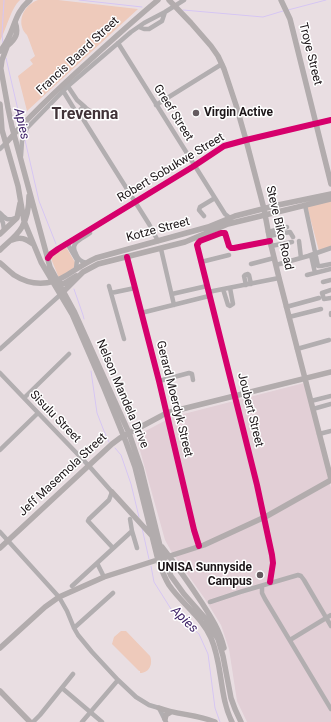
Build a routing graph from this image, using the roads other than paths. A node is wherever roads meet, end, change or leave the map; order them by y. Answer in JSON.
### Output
{"nodes":[{"id":1,"x":30,"y":0,"type":"edge"},
{"id":2,"x":158,"y":0,"type":"edge"},
{"id":3,"x":169,"y":0,"type":"edge"},
{"id":4,"x":184,"y":0,"type":"edge"},
{"id":5,"x":281,"y":0,"type":"edge"},
{"id":6,"x":174,"y":6,"type":"junction"},
{"id":7,"x":14,"y":22,"type":"junction"},
{"id":8,"x":118,"y":43,"type":"junction"},
{"id":9,"x":4,"y":50,"type":"edge"},
{"id":10,"x":222,"y":64,"type":"junction"},
{"id":11,"x":0,"y":66,"type":"edge"},
{"id":12,"x":64,"y":87,"type":"junction"},
{"id":13,"x":0,"y":104,"type":"edge"},
{"id":14,"x":156,"y":105,"type":"junction"},
{"id":15,"x":85,"y":107,"type":"junction"},
{"id":16,"x":8,"y":108,"type":"junction"},
{"id":17,"x":79,"y":116,"type":"junction"},
{"id":18,"x":83,"y":119,"type":"junction"},
{"id":19,"x":331,"y":120,"type":"edge"},
{"id":20,"x":316,"y":124,"type":"junction"},
{"id":21,"x":18,"y":126,"type":"junction"},
{"id":22,"x":14,"y":134,"type":"junction"},
{"id":23,"x":246,"y":140,"type":"junction"},
{"id":24,"x":6,"y":143,"type":"junction"},
{"id":25,"x":0,"y":149,"type":"edge"},
{"id":26,"x":21,"y":159,"type":"junction"},
{"id":27,"x":194,"y":166,"type":"junction"},
{"id":28,"x":331,"y":184,"type":"edge"},
{"id":29,"x":30,"y":190,"type":"junction"},
{"id":30,"x":331,"y":194,"type":"edge"},
{"id":31,"x":21,"y":198,"type":"junction"},
{"id":32,"x":215,"y":198,"type":"junction"},
{"id":33,"x":331,"y":199,"type":"edge"},
{"id":34,"x":135,"y":202,"type":"junction"},
{"id":35,"x":305,"y":205,"type":"junction"},
{"id":36,"x":264,"y":212,"type":"junction"},
{"id":37,"x":0,"y":214,"type":"edge"},
{"id":38,"x":204,"y":216,"type":"dead end"},
{"id":39,"x":16,"y":218,"type":"junction"},
{"id":40,"x":226,"y":218,"type":"junction"},
{"id":41,"x":24,"y":221,"type":"junction"},
{"id":42,"x":95,"y":227,"type":"junction"},
{"id":43,"x":286,"y":227,"type":"dead end"},
{"id":44,"x":2,"y":232,"type":"edge"},
{"id":45,"x":269,"y":239,"type":"junction"},
{"id":46,"x":158,"y":241,"type":"junction"},
{"id":47,"x":298,"y":241,"type":"dead end"},
{"id":48,"x":67,"y":243,"type":"junction"},
{"id":49,"x":33,"y":245,"type":"junction"},
{"id":50,"x":45,"y":248,"type":"junction"},
{"id":51,"x":331,"y":248,"type":"edge"},
{"id":52,"x":161,"y":249,"type":"junction"},
{"id":53,"x":0,"y":250,"type":"edge"},
{"id":54,"x":55,"y":251,"type":"junction"},
{"id":55,"x":313,"y":254,"type":"junction"},
{"id":56,"x":229,"y":255,"type":"dead end"},
{"id":57,"x":127,"y":257,"type":"junction"},
{"id":58,"x":48,"y":258,"type":"junction"},
{"id":59,"x":274,"y":258,"type":"junction"},
{"id":60,"x":300,"y":258,"type":"junction"},
{"id":61,"x":201,"y":262,"type":"junction"},
{"id":62,"x":0,"y":263,"type":"edge"},
{"id":63,"x":86,"y":263,"type":"junction"},
{"id":64,"x":251,"y":264,"type":"dead end"},
{"id":65,"x":331,"y":264,"type":"edge"},
{"id":66,"x":276,"y":265,"type":"junction"},
{"id":67,"x":76,"y":269,"type":"junction"},
{"id":68,"x":331,"y":269,"type":"edge"},
{"id":69,"x":83,"y":272,"type":"junction"},
{"id":70,"x":315,"y":273,"type":"junction"},
{"id":71,"x":307,"y":275,"type":"dead end"},
{"id":72,"x":279,"y":278,"type":"junction"},
{"id":73,"x":331,"y":280,"type":"edge"},
{"id":74,"x":56,"y":282,"type":"junction"},
{"id":75,"x":323,"y":282,"type":"dead end"},
{"id":76,"x":251,"y":284,"type":"junction"},
{"id":77,"x":246,"y":285,"type":"junction"},
{"id":78,"x":109,"y":286,"type":"dead end"},
{"id":79,"x":207,"y":286,"type":"junction"},
{"id":80,"x":135,"y":288,"type":"junction"},
{"id":81,"x":230,"y":288,"type":"junction"},
{"id":82,"x":223,"y":289,"type":"junction"},
{"id":83,"x":331,"y":290,"type":"edge"},
{"id":84,"x":62,"y":293,"type":"junction"},
{"id":85,"x":111,"y":293,"type":"junction"},
{"id":86,"x":172,"y":294,"type":"junction"},
{"id":87,"x":209,"y":294,"type":"junction"},
{"id":88,"x":319,"y":298,"type":"dead end"},
{"id":89,"x":331,"y":298,"type":"edge"},
{"id":90,"x":174,"y":305,"type":"junction"},
{"id":91,"x":286,"y":307,"type":"junction"},
{"id":92,"x":321,"y":309,"type":"dead end"},
{"id":93,"x":141,"y":314,"type":"junction"},
{"id":94,"x":289,"y":317,"type":"junction"},
{"id":95,"x":124,"y":339,"type":"dead end"},
{"id":96,"x":329,"y":340,"type":"dead end"},
{"id":97,"x":297,"y":349,"type":"junction"},
{"id":98,"x":0,"y":350,"type":"edge"},
{"id":99,"x":69,"y":354,"type":"dead end"},
{"id":100,"x":331,"y":372,"type":"edge"},
{"id":101,"x":0,"y":373,"type":"edge"},
{"id":102,"x":305,"y":379,"type":"junction"},
{"id":103,"x":193,"y":380,"type":"dead end"},
{"id":104,"x":159,"y":381,"type":"junction"},
{"id":105,"x":235,"y":396,"type":"junction"},
{"id":106,"x":331,"y":396,"type":"edge"},
{"id":107,"x":24,"y":398,"type":"junction"},
{"id":108,"x":311,"y":401,"type":"junction"},
{"id":109,"x":331,"y":404,"type":"edge"},
{"id":110,"x":313,"y":409,"type":"junction"},
{"id":111,"x":166,"y":413,"type":"junction"},
{"id":112,"x":38,"y":414,"type":"junction"},
{"id":113,"x":331,"y":431,"type":"edge"},
{"id":114,"x":319,"y":434,"type":"junction"},
{"id":115,"x":126,"y":435,"type":"junction"},
{"id":116,"x":0,"y":450,"type":"edge"},
{"id":117,"x":328,"y":456,"type":"edge"},
{"id":118,"x":89,"y":466,"type":"junction"},
{"id":119,"x":331,"y":479,"type":"edge"},
{"id":120,"x":112,"y":492,"type":"junction"},
{"id":121,"x":264,"y":517,"type":"junction"},
{"id":122,"x":130,"y":519,"type":"dead end"},
{"id":123,"x":132,"y":531,"type":"junction"},
{"id":124,"x":0,"y":532,"type":"edge"},
{"id":125,"x":8,"y":541,"type":"junction"},
{"id":126,"x":199,"y":546,"type":"junction"},
{"id":127,"x":0,"y":548,"type":"edge"},
{"id":128,"x":113,"y":548,"type":"junction"},
{"id":129,"x":137,"y":548,"type":"dead end"},
{"id":130,"x":161,"y":559,"type":"junction"},
{"id":131,"x":97,"y":563,"type":"junction"},
{"id":132,"x":104,"y":577,"type":"junction"},
{"id":133,"x":270,"y":582,"type":"junction"},
{"id":134,"x":72,"y":586,"type":"dead end"},
{"id":135,"x":262,"y":586,"type":"junction"},
{"id":136,"x":255,"y":588,"type":"junction"},
{"id":137,"x":113,"y":593,"type":"dead end"},
{"id":138,"x":263,"y":594,"type":"junction"},
{"id":139,"x":59,"y":597,"type":"junction"},
{"id":140,"x":210,"y":602,"type":"dead end"},
{"id":141,"x":329,"y":616,"type":"edge"},
{"id":142,"x":331,"y":626,"type":"edge"},
{"id":143,"x":74,"y":628,"type":"junction"},
{"id":144,"x":290,"y":640,"type":"junction"},
{"id":145,"x":0,"y":648,"type":"edge"},
{"id":146,"x":73,"y":674,"type":"dead end"},
{"id":147,"x":118,"y":680,"type":"junction"},
{"id":148,"x":228,"y":684,"type":"junction"},
{"id":149,"x":62,"y":688,"type":"junction"},
{"id":150,"x":0,"y":691,"type":"edge"},
{"id":151,"x":159,"y":708,"type":"junction"},
{"id":152,"x":331,"y":709,"type":"edge"},
{"id":153,"x":90,"y":712,"type":"junction"},
{"id":154,"x":172,"y":712,"type":"junction"},
{"id":155,"x":165,"y":720,"type":"edge"},
{"id":156,"x":30,"y":722,"type":"edge"},
{"id":157,"x":33,"y":722,"type":"edge"},
{"id":158,"x":82,"y":722,"type":"edge"},
{"id":159,"x":102,"y":722,"type":"edge"},
{"id":160,"x":215,"y":722,"type":"edge"},
{"id":161,"x":232,"y":722,"type":"edge"},
{"id":162,"x":242,"y":722,"type":"edge"}],
"edges":[{"from":1,"to":7,"type":"main road"},
{"from":2,"to":12,"type":"main road","name":"Francis Baard Street"},
{"from":3,"to":6,"type":"main road","name":"Steve Biko Road"},
{"from":4,"to":6,"type":"street"},
{"from":5,"to":20,"type":"main road","name":"Troye Street"},
{"from":6,"to":8,"type":"street"},
{"from":6,"to":10,"type":"main road","name":"Steve Biko Road"},
{"from":7,"to":9,"type":"main road","name":"Nelson Mandela Drive"},
{"from":7,"to":9,"type":"main road"},
{"from":8,"to":12,"type":"street"},
{"from":8,"to":14,"type":"street","name":"Greef Street"},
{"from":9,"to":11,"type":"main road","name":"Nelson Mandela Drive"},
{"from":10,"to":14,"type":"street"},
{"from":10,"to":23,"type":"main road","name":"Steve Biko Road"},
{"from":11,"to":16,"type":"main road","name":"Nelson Mandela Drive"},
{"from":12,"to":15,"type":"street"},
{"from":12,"to":17,"type":"street"},
{"from":12,"to":21,"type":"main road","name":"Francis Baard Street"},
{"from":12,"to":26,"type":"street"},
{"from":13,"to":24,"type":"main road","name":"Nelson Mandela Drive"},
{"from":14,"to":27,"type":"street","name":"Greef Street"},
{"from":15,"to":17,"type":"street"},
{"from":15,"to":18,"type":"street"},
{"from":16,"to":21,"type":"main road"},
{"from":16,"to":22,"type":"main road","name":"Nelson Mandela Drive"},
{"from":17,"to":18,"type":"street"},
{"from":18,"to":34,"type":"street"},
{"from":19,"to":20,"type":"street","name":"Robert Sobukwe Street"},
{"from":20,"to":23,"type":"street","name":"Robert Sobukwe Street"},
{"from":20,"to":28,"type":"main road","name":"Troye Street"},
{"from":21,"to":22,"type":"main road","name":"Francis Baard Street"},
{"from":22,"to":24,"type":"main road","name":"Francis Baard Street"},
{"from":22,"to":26,"type":"main road","name":"Nelson Mandela Drive"},
{"from":23,"to":27,"type":"street","name":"Robert Sobukwe Street"},
{"from":23,"to":36,"type":"main road","name":"Steve Biko Road"},
{"from":24,"to":25,"type":"street","name":"Francis Baard Street"},
{"from":24,"to":31,"type":"main road","name":"Nelson Mandela Drive"},
{"from":26,"to":29,"type":"main road","name":"Nelson Mandela Drive"},
{"from":27,"to":32,"type":"street","name":"Greef Street"},
{"from":27,"to":34,"type":"street","name":"Robert Sobukwe Street"},
{"from":29,"to":41,"type":"main road"},
{"from":29,"to":50,"type":"main road","name":"Nelson Mandela Drive"},
{"from":30,"to":36,"type":"main road","name":"Kotze Street"},
{"from":31,"to":39,"type":"main road"},
{"from":31,"to":41,"type":"main road","name":"Nelson Mandela Drive"},
{"from":32,"to":38,"type":"street"},
{"from":32,"to":40,"type":"street","name":"Greef Street"},
{"from":33,"to":35,"type":"main road","name":"Kotze Street"},
{"from":34,"to":42,"type":"street","name":"Robert Sobukwe Street"},
{"from":34,"to":46,"type":"street"},
{"from":35,"to":36,"type":"main road","name":"Kotze Street"},
{"from":35,"to":55,"type":"street"},
{"from":36,"to":40,"type":"main road","name":"Kotze Street"},
{"from":36,"to":45,"type":"main road","name":"Steve Biko Road"},
{"from":36,"to":52,"type":"main road","name":"Kotze Street"},
{"from":37,"to":39,"type":"street"},
{"from":37,"to":44,"type":"street"},
{"from":39,"to":44,"type":"main road"},
{"from":40,"to":46,"type":"main road","name":"Kotze Street"},
{"from":41,"to":49,"type":"main road","name":"Nelson Mandela Drive"},
{"from":41,"to":53,"type":"main road"},
{"from":42,"to":48,"type":"street","name":"Robert Sobukwe Street"},
{"from":42,"to":63,"type":"street"},
{"from":43,"to":45,"type":"street"},
{"from":45,"to":45,"type":"street"},
{"from":45,"to":59,"type":"main road","name":"Steve Biko Road"},
{"from":45,"to":61,"type":"street","name":"Joubert Street"},
{"from":46,"to":63,"type":"main road","name":"Kotze Street"},
{"from":47,"to":60,"type":"street"},
{"from":48,"to":54,"type":"street","name":"Robert Sobukwe Street"},
{"from":48,"to":67,"type":"street"},
{"from":49,"to":53,"type":"main road"},
{"from":49,"to":74,"type":"main road","name":"Nelson Mandela Drive"},
{"from":50,"to":54,"type":"street"},
{"from":50,"to":58,"type":"main road","name":"Nelson Mandela Drive"},
{"from":51,"to":55,"type":"street"},
{"from":52,"to":57,"type":"main road","name":"Kotze Street"},
{"from":52,"to":86,"type":"street"},
{"from":54,"to":58,"type":"street","name":"Robert Sobukwe Street"},
{"from":55,"to":60,"type":"street"},
{"from":55,"to":65,"type":"street"},
{"from":55,"to":70,"type":"street"},
{"from":56,"to":61,"type":"street"},
{"from":57,"to":69,"type":"main road","name":"Kotze Street"},
{"from":57,"to":80,"type":"street","name":"Gerard Moerdyk Street"},
{"from":58,"to":74,"type":"main road","name":"Nelson Mandela Drive"},
{"from":59,"to":64,"type":"street"},
{"from":59,"to":66,"type":"main road","name":"Steve Biko Road"},
{"from":60,"to":66,"type":"street"},
{"from":61,"to":79,"type":"street","name":"Joubert Street"},
{"from":62,"to":74,"type":"main road","name":"Kotze Street"},
{"from":63,"to":67,"type":"main road","name":"Kotze Street"},
{"from":66,"to":72,"type":"main road","name":"Steve Biko Road"},
{"from":67,"to":74,"type":"main road","name":"Kotze Street"},
{"from":68,"to":70,"type":"street"},
{"from":69,"to":74,"type":"main road"},
{"from":69,"to":84,"type":"main road","name":"Kotze Street"},
{"from":70,"to":71,"type":"street"},
{"from":72,"to":76,"type":"street"},
{"from":72,"to":91,"type":"main road","name":"Steve Biko Road"},
{"from":73,"to":75,"type":"street"},
{"from":74,"to":84,"type":"main road","name":"Nelson Mandela Drive"},
{"from":76,"to":77,"type":"street"},
{"from":76,"to":77,"type":"street"},
{"from":77,"to":81,"type":"street"},
{"from":78,"to":85,"type":"street"},
{"from":79,"to":86,"type":"street"},
{"from":79,"to":87,"type":"street","name":"Joubert Street"},
{"from":80,"to":85,"type":"street"},
{"from":80,"to":93,"type":"street","name":"Gerard Moerdyk Street"},
{"from":81,"to":82,"type":"street"},
{"from":81,"to":82,"type":"street"},
{"from":82,"to":87,"type":"street"},
{"from":83,"to":89,"type":"street"},
{"from":84,"to":98,"type":"street"},
{"from":84,"to":115,"type":"main road","name":"Nelson Mandela Drive"},
{"from":85,"to":95,"type":"street"},
{"from":86,"to":90,"type":"street"},
{"from":87,"to":90,"type":"street"},
{"from":87,"to":105,"type":"street","name":"Joubert Street"},
{"from":88,"to":91,"type":"street"},
{"from":90,"to":93,"type":"street"},
{"from":91,"to":94,"type":"main road","name":"Steve Biko Road"},
{"from":92,"to":94,"type":"street"},
{"from":93,"to":104,"type":"street","name":"Gerard Moerdyk Street"},
{"from":94,"to":97,"type":"main road","name":"Steve Biko Road"},
{"from":96,"to":97,"type":"street"},
{"from":97,"to":102,"type":"main road","name":"Steve Biko Road"},
{"from":99,"to":107,"type":"street"},
{"from":100,"to":102,"type":"main road","name":"Jeff Masemola Street"},
{"from":101,"to":107,"type":"street","name":"Sisulu Street"},
{"from":102,"to":105,"type":"main road","name":"Jeff Masemola Street"},
{"from":102,"to":108,"type":"main road","name":"Steve Biko Road"},
{"from":103,"to":104,"type":"street"},
{"from":104,"to":111,"type":"street","name":"Gerard Moerdyk Street"},
{"from":105,"to":111,"type":"main road","name":"Jeff Masemola Street"},
{"from":105,"to":121,"type":"street","name":"Joubert Street"},
{"from":106,"to":108,"type":"street"},
{"from":107,"to":112,"type":"street","name":"Sisulu Street"},
{"from":108,"to":110,"type":"main road","name":"Steve Biko Road"},
{"from":109,"to":110,"type":"street"},
{"from":110,"to":114,"type":"main road","name":"Steve Biko Road"},
{"from":111,"to":115,"type":"main road","name":"Jeff Masemola Street"},
{"from":111,"to":126,"type":"street","name":"Gerard Moerdyk Street"},
{"from":112,"to":116,"type":"street"},
{"from":112,"to":118,"type":"street","name":"Sisulu Street"},
{"from":113,"to":114,"type":"street"},
{"from":114,"to":117,"type":"main road","name":"Steve Biko Road"},
{"from":115,"to":118,"type":"main road","name":"Jeff Masemola Street"},
{"from":115,"to":130,"type":"main road","name":"Nelson Mandela Drive"},
{"from":117,"to":119,"type":"main road","name":"Steve Biko Road"},
{"from":118,"to":120,"type":"street","name":"Sisulu Street"},
{"from":118,"to":125,"type":"main road","name":"Jeff Masemola Street"},
{"from":119,"to":121,"type":"main road"},
{"from":120,"to":128,"type":"street"},
{"from":120,"to":148,"type":"main road"},
{"from":121,"to":126,"type":"main road"},
{"from":121,"to":133,"type":"street","name":"Joubert Street"},
{"from":122,"to":123,"type":"street"},
{"from":123,"to":128,"type":"street"},
{"from":123,"to":129,"type":"street"},
{"from":124,"to":125,"type":"street"},
{"from":125,"to":127,"type":"main road","name":"Jeff Masemola Street"},
{"from":125,"to":139,"type":"street"},
{"from":126,"to":130,"type":"main road"},
{"from":128,"to":131,"type":"street"},
{"from":130,"to":132,"type":"main road"},
{"from":130,"to":148,"type":"main road","name":"Nelson Mandela Drive"},
{"from":130,"to":161,"type":"main road","name":"Nelson Mandela Drive"},
{"from":131,"to":132,"type":"street"},
{"from":131,"to":134,"type":"street"},
{"from":132,"to":139,"type":"main road"},
{"from":133,"to":135,"type":"street"},
{"from":133,"to":141,"type":"street"},
{"from":135,"to":136,"type":"street"},
{"from":135,"to":138,"type":"street"},
{"from":136,"to":138,"type":"street"},
{"from":136,"to":140,"type":"street"},
{"from":137,"to":143,"type":"street"},
{"from":138,"to":144,"type":"street"},
{"from":139,"to":143,"type":"street"},
{"from":139,"to":145,"type":"main road"},
{"from":141,"to":142,"type":"street"},
{"from":141,"to":144,"type":"street"},
{"from":143,"to":147,"type":"street"},
{"from":144,"to":152,"type":"street"},
{"from":146,"to":149,"type":"street"},
{"from":147,"to":151,"type":"street"},
{"from":147,"to":153,"type":"street"},
{"from":148,"to":162,"type":"main road","name":"Nelson Mandela Drive"},
{"from":149,"to":153,"type":"street"},
{"from":149,"to":157,"type":"street"},
{"from":150,"to":156,"type":"main road"},
{"from":151,"to":154,"type":"main road"},
{"from":151,"to":155,"type":"street"},
{"from":153,"to":158,"type":"street"},
{"from":153,"to":159,"type":"street"},
{"from":154,"to":155,"type":"main road"},
{"from":154,"to":160,"type":"main road"}]}
